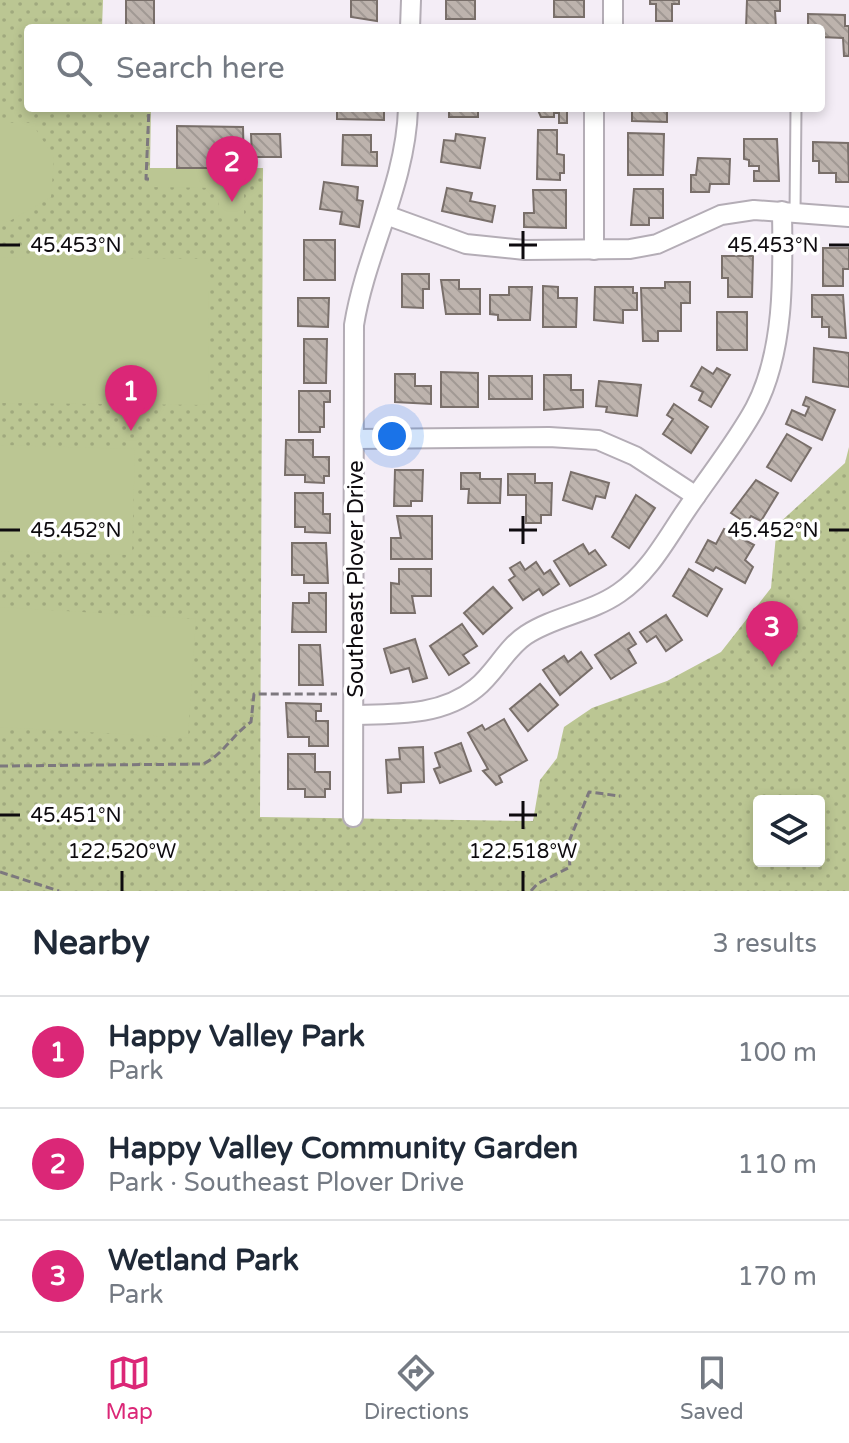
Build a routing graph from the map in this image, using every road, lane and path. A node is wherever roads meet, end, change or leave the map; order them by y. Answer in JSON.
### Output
{"nodes":[{"id":1,"x":411,"y":0,"type":"edge"},
{"id":2,"x":613,"y":0,"type":"edge"},
{"id":3,"x":410,"y":24,"type":"edge"},
{"id":4,"x":613,"y":24,"type":"edge"},
{"id":5,"x":149,"y":112,"type":"edge"},
{"id":6,"x":408,"y":112,"type":"edge"},
{"id":7,"x":594,"y":112,"type":"edge"},
{"id":8,"x":796,"y":112,"type":"edge"},
{"id":9,"x":149,"y":179,"type":"dead end"},
{"id":10,"x":789,"y":212,"type":"junction"},
{"id":11,"x":386,"y":215,"type":"junction"},
{"id":12,"x":849,"y":217,"type":"edge"},
{"id":13,"x":594,"y":250,"type":"junction"},
{"id":14,"x":356,"y":439,"type":"junction"},
{"id":15,"x":696,"y":496,"type":"junction"},
{"id":16,"x":354,"y":694,"type":"junction"},
{"id":17,"x":354,"y":715,"type":"junction"},
{"id":18,"x":0,"y":766,"type":"edge"},
{"id":19,"x":620,"y":796,"type":"dead end"},
{"id":20,"x":353,"y":817,"type":"dead end"},
{"id":21,"x":0,"y":872,"type":"edge"},
{"id":22,"x":59,"y":891,"type":"edge"},
{"id":23,"x":531,"y":891,"type":"edge"}],
"edges":[{"from":1,"to":3,"type":"street"},
{"from":2,"to":4,"type":"street"},
{"from":5,"to":9,"type":"path"},
{"from":6,"to":11,"type":"street","name":"Southeast Plover Drive"},
{"from":7,"to":13,"type":"street"},
{"from":8,"to":10,"type":"lane"},
{"from":10,"to":12,"type":"street"},
{"from":10,"to":13,"type":"street"},
{"from":10,"to":15,"type":"street"},
{"from":11,"to":13,"type":"street"},
{"from":11,"to":14,"type":"street","name":"Southeast Plover Drive"},
{"from":14,"to":15,"type":"street"},
{"from":14,"to":16,"type":"street","name":"Southeast Plover Drive"},
{"from":15,"to":17,"type":"street"},
{"from":16,"to":17,"type":"street","name":"Southeast Plover Drive"},
{"from":16,"to":18,"type":"path"},
{"from":17,"to":20,"type":"street","name":"Southeast Plover Drive"},
{"from":19,"to":23,"type":"path"},
{"from":21,"to":22,"type":"path"}]}
